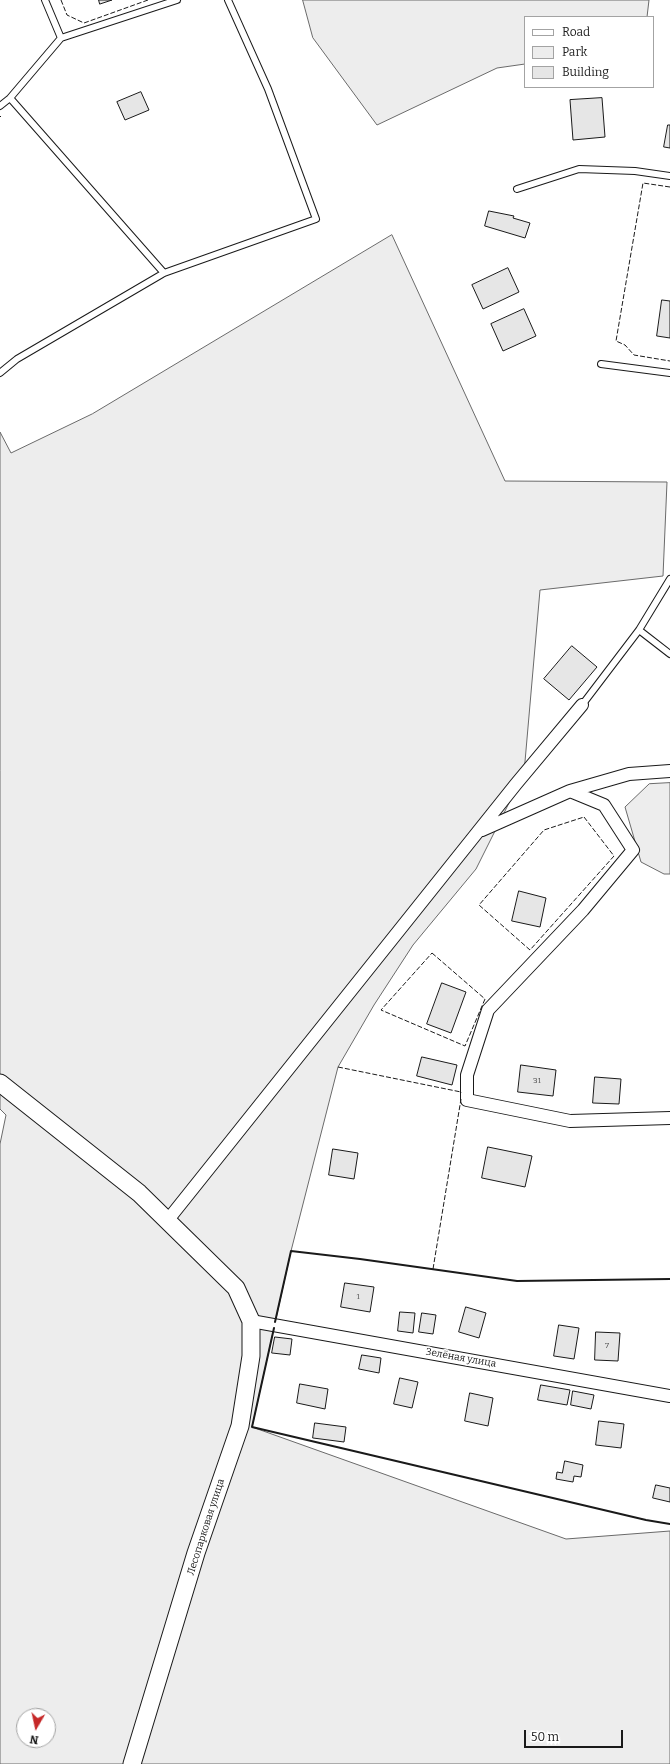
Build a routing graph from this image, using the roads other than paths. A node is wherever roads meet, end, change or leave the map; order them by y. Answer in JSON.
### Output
{"nodes":[{"id":1,"x":45,"y":0,"type":"edge"},
{"id":2,"x":177,"y":0,"type":"edge"},
{"id":3,"x":228,"y":0,"type":"edge"},
{"id":4,"x":60,"y":38,"type":"junction"},
{"id":5,"x":10,"y":98,"type":"junction"},
{"id":6,"x":0,"y":106,"type":"edge"},
{"id":7,"x":670,"y":176,"type":"edge"},
{"id":8,"x":517,"y":189,"type":"dead end"},
{"id":9,"x":164,"y":274,"type":"junction"},
{"id":10,"x":602,"y":364,"type":"dead end"},
{"id":11,"x":0,"y":373,"type":"edge"},
{"id":12,"x":670,"y":373,"type":"edge"},
{"id":13,"x":670,"y":579,"type":"edge"},
{"id":14,"x":639,"y":630,"type":"junction"},
{"id":15,"x":670,"y":654,"type":"edge"},
{"id":16,"x":582,"y":706,"type":"joint"},
{"id":17,"x":670,"y":771,"type":"edge"},
{"id":18,"x":570,"y":791,"type":"junction"},
{"id":19,"x":480,"y":830,"type":"junction"},
{"id":20,"x":0,"y":1083,"type":"edge"},
{"id":21,"x":670,"y":1118,"type":"edge"},
{"id":22,"x":167,"y":1221,"type":"junction"},
{"id":23,"x":251,"y":1321,"type":"junction"},
{"id":24,"x":670,"y":1396,"type":"edge"},
{"id":25,"x":132,"y":1764,"type":"edge"}],
"edges":[{"from":1,"to":4,"type":"lane"},
{"from":2,"to":4,"type":"lane"},
{"from":3,"to":9,"type":"lane"},
{"from":4,"to":5,"type":"lane"},
{"from":5,"to":6,"type":"lane"},
{"from":5,"to":9,"type":"lane"},
{"from":7,"to":8,"type":"lane"},
{"from":9,"to":11,"type":"lane"},
{"from":10,"to":12,"type":"lane"},
{"from":13,"to":14,"type":"lane"},
{"from":14,"to":15,"type":"lane"},
{"from":14,"to":16,"type":"lane"},
{"from":16,"to":19,"type":"street"},
{"from":17,"to":18,"type":"street"},
{"from":18,"to":19,"type":"street"},
{"from":18,"to":21,"type":"street"},
{"from":19,"to":22,"type":"street"},
{"from":20,"to":22,"type":"street"},
{"from":22,"to":23,"type":"street","name":"Лесопарковая улица"},
{"from":23,"to":24,"type":"street","name":"Зелёная улица"},
{"from":23,"to":25,"type":"street","name":"Лесопарковая улица"}]}
